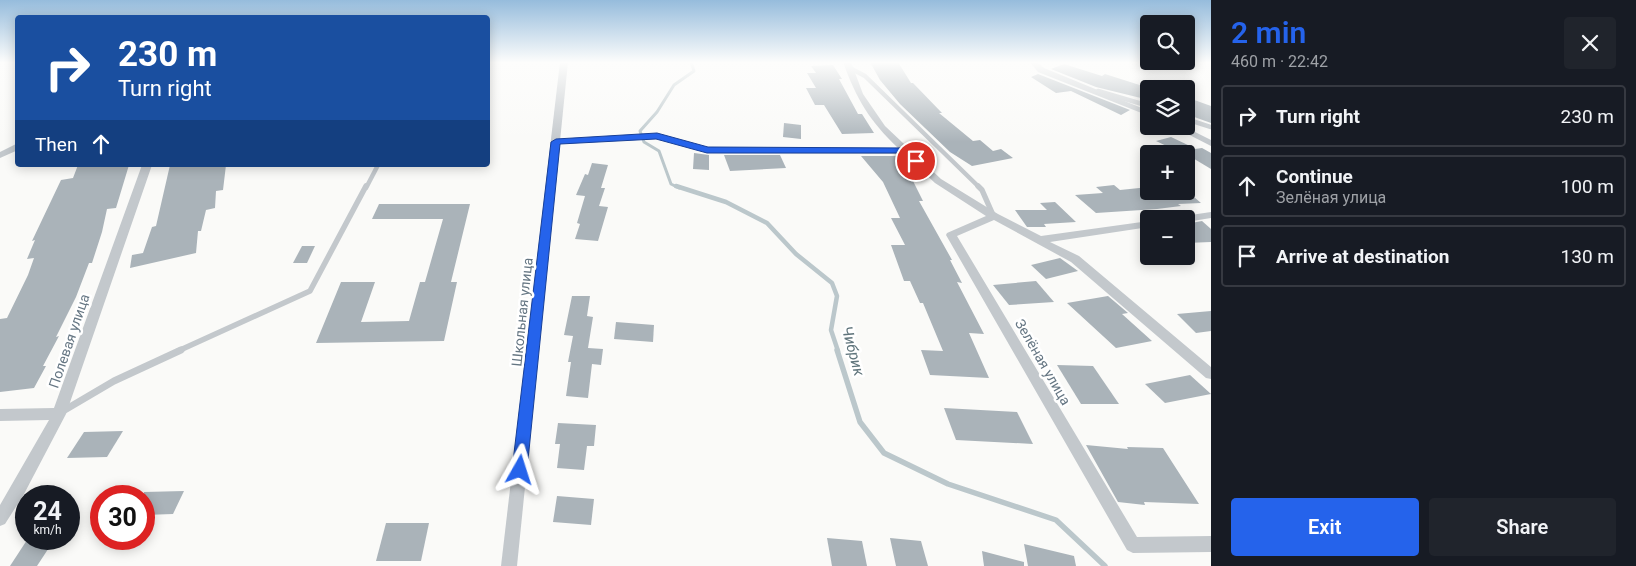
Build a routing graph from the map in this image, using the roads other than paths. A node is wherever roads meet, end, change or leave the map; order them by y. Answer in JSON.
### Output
{"nodes":[{"id":1,"x":561,"y":88,"type":"edge"},
{"id":2,"x":857,"y":88,"type":"edge"},
{"id":3,"x":878,"y":88,"type":"edge"},
{"id":4,"x":1090,"y":89,"type":"joint"},
{"id":5,"x":1140,"y":103,"type":"edge"},
{"id":6,"x":1140,"y":110,"type":"edge"},
{"id":7,"x":1195,"y":121,"type":"edge"},
{"id":8,"x":1211,"y":127,"type":"edge"},
{"id":9,"x":1195,"y":135,"type":"edge"},
{"id":10,"x":556,"y":142,"type":"junction"},
{"id":11,"x":1211,"y":143,"type":"edge"},
{"id":12,"x":15,"y":148,"type":"edge"},
{"id":13,"x":707,"y":150,"type":"joint"},
{"id":14,"x":906,"y":151,"type":"junction"},
{"id":15,"x":0,"y":155,"type":"edge"},
{"id":16,"x":146,"y":167,"type":"edge"},
{"id":17,"x":377,"y":167,"type":"edge"},
{"id":18,"x":1211,"y":215,"type":"edge"},
{"id":19,"x":994,"y":216,"type":"junction"},
{"id":20,"x":1195,"y":217,"type":"edge"},
{"id":21,"x":1140,"y":225,"type":"edge"},
{"id":22,"x":1039,"y":240,"type":"junction"},
{"id":23,"x":1211,"y":374,"type":"edge"},
{"id":24,"x":59,"y":414,"type":"junction"},
{"id":25,"x":0,"y":415,"type":"edge"},
{"id":26,"x":0,"y":519,"type":"edge"},
{"id":27,"x":1211,"y":544,"type":"edge"},
{"id":28,"x":509,"y":566,"type":"edge"}],
"edges":[{"from":1,"to":10,"type":"street","name":"Школьная улица"},
{"from":2,"to":14,"type":"street"},
{"from":3,"to":19,"type":"lane"},
{"from":4,"to":5,"type":"lane"},
{"from":4,"to":6,"type":"street"},
{"from":7,"to":8,"type":"lane"},
{"from":9,"to":11,"type":"street"},
{"from":10,"to":13,"type":"lane"},
{"from":10,"to":28,"type":"street","name":"Школьная улица"},
{"from":12,"to":15,"type":"street"},
{"from":13,"to":14,"type":"street"},
{"from":14,"to":19,"type":"street"},
{"from":16,"to":24,"type":"street","name":"Полевая улица"},
{"from":17,"to":24,"type":"lane"},
{"from":18,"to":20,"type":"street"},
{"from":19,"to":22,"type":"street"},
{"from":19,"to":27,"type":"street","name":"Зелёная улица"},
{"from":21,"to":22,"type":"street"},
{"from":22,"to":23,"type":"street"},
{"from":24,"to":25,"type":"street"},
{"from":24,"to":26,"type":"street","name":"Полевая улица"}]}
